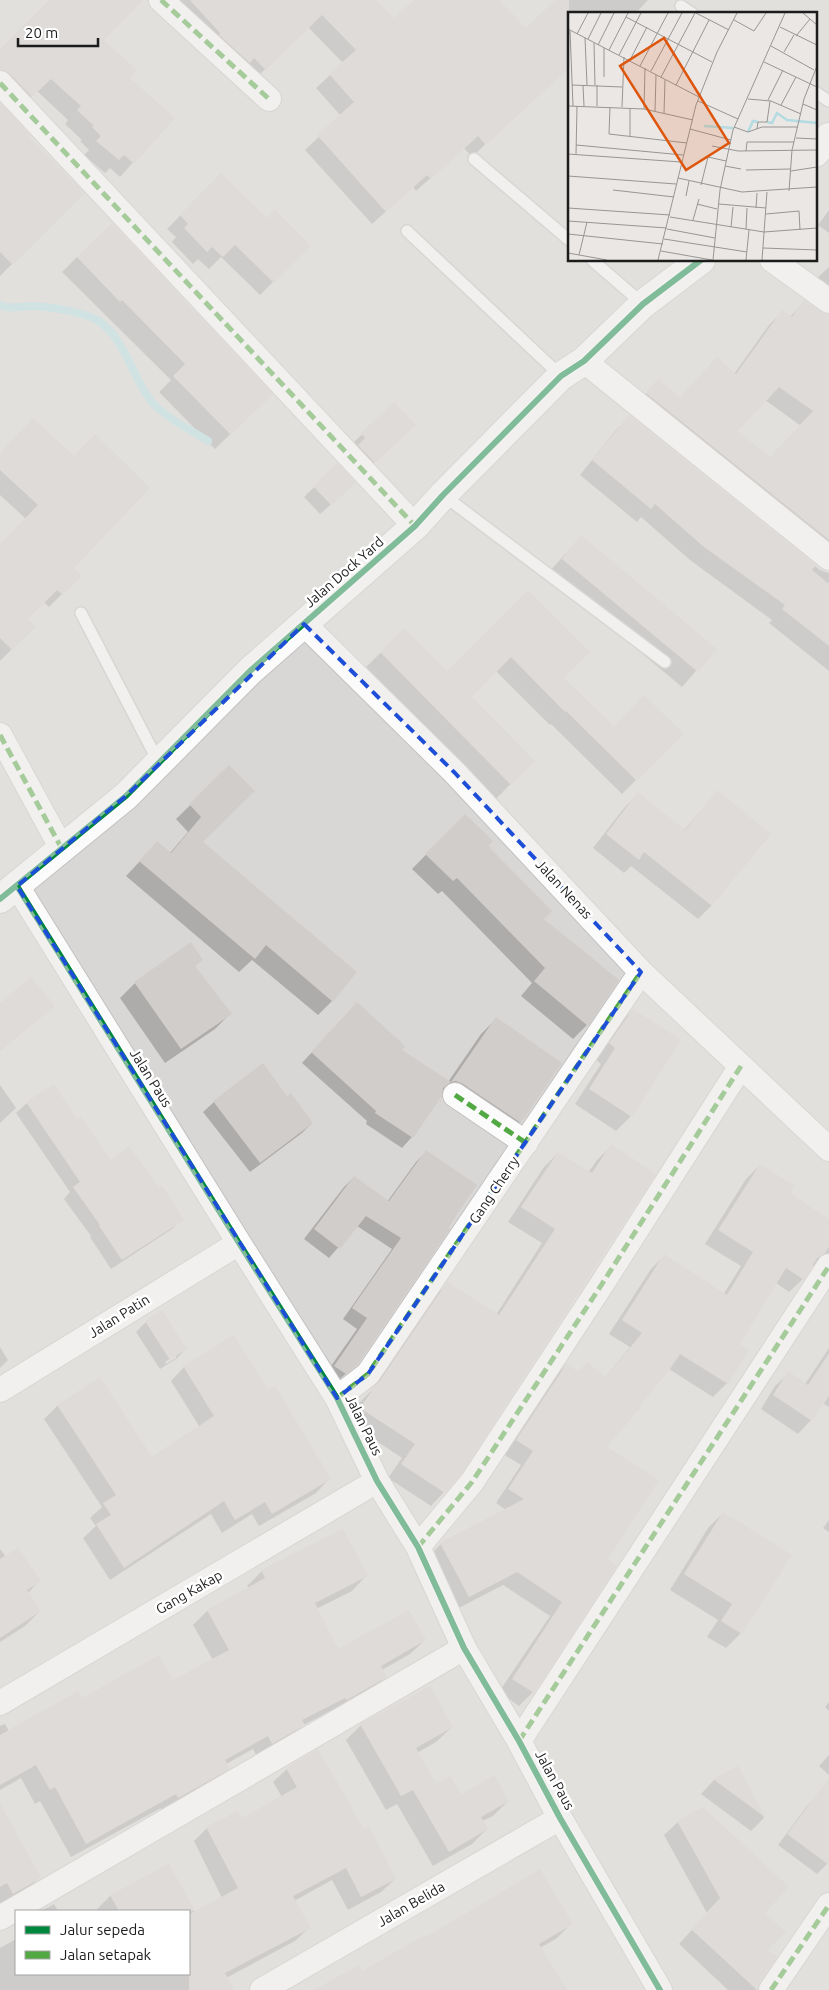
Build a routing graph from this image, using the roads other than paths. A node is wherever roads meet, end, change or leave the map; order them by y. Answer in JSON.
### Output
{"nodes":[{"id":1,"x":161,"y":0,"type":"edge"},
{"id":2,"x":680,"y":6,"type":"dead end"},
{"id":3,"x":690,"y":12,"type":"edge"},
{"id":4,"x":0,"y":84,"type":"edge"},
{"id":5,"x":816,"y":93,"type":"edge"},
{"id":6,"x":269,"y":99,"type":"dead end"},
{"id":7,"x":829,"y":100,"type":"edge"},
{"id":8,"x":474,"y":159,"type":"dead end"},
{"id":9,"x":407,"y":231,"type":"dead end"},
{"id":10,"x":568,"y":239,"type":"edge"},
{"id":11,"x":593,"y":261,"type":"edge"},
{"id":12,"x":700,"y":261,"type":"edge"},
{"id":13,"x":773,"y":261,"type":"edge"},
{"id":14,"x":829,"y":301,"type":"edge"},
{"id":15,"x":643,"y":304,"type":"junction"},
{"id":16,"x":584,"y":361,"type":"junction"},
{"id":17,"x":561,"y":376,"type":"junction"},
{"id":18,"x":443,"y":495,"type":"junction"},
{"id":19,"x":415,"y":526,"type":"junction"},
{"id":20,"x":829,"y":558,"type":"edge"},
{"id":21,"x":81,"y":613,"type":"dead end"},
{"id":22,"x":304,"y":624,"type":"junction"},
{"id":23,"x":664,"y":662,"type":"dead end"},
{"id":24,"x":0,"y":736,"type":"edge"},
{"id":25,"x":159,"y":763,"type":"junction"},
{"id":26,"x":62,"y":849,"type":"junction"},
{"id":27,"x":8,"y":892,"type":"edge"},
{"id":28,"x":641,"y":972,"type":"junction"},
{"id":29,"x":741,"y":1066,"type":"junction"},
{"id":30,"x":455,"y":1095,"type":"dead end"},
{"id":31,"x":526,"y":1143,"type":"junction"},
{"id":32,"x":829,"y":1148,"type":"edge"},
{"id":33,"x":239,"y":1243,"type":"junction"},
{"id":34,"x":829,"y":1266,"type":"edge"},
{"id":35,"x":0,"y":1390,"type":"edge"},
{"id":36,"x":338,"y":1398,"type":"junction"},
{"id":37,"x":377,"y":1481,"type":"junction"},
{"id":38,"x":418,"y":1548,"type":"junction"},
{"id":39,"x":464,"y":1648,"type":"junction"},
{"id":40,"x":0,"y":1703,"type":"edge"},
{"id":41,"x":519,"y":1741,"type":"junction"},
{"id":42,"x":560,"y":1818,"type":"junction"},
{"id":43,"x":829,"y":1905,"type":"edge"},
{"id":44,"x":0,"y":1918,"type":"edge"},
{"id":45,"x":654,"y":1988,"type":"edge"},
{"id":46,"x":262,"y":1990,"type":"edge"},
{"id":47,"x":771,"y":1990,"type":"edge"}],
"edges":[{"from":1,"to":6,"type":"street"},
{"from":2,"to":3,"type":"lane"},
{"from":4,"to":19,"type":"street"},
{"from":5,"to":7,"type":"lane"},
{"from":8,"to":10,"type":"lane"},
{"from":9,"to":17,"type":"lane"},
{"from":11,"to":15,"type":"lane"},
{"from":12,"to":15,"type":"street","name":"Jalan Dock Yard"},
{"from":13,"to":14,"type":"street"},
{"from":15,"to":16,"type":"street","name":"Jalan Dock Yard"},
{"from":16,"to":17,"type":"street","name":"Jalan Dock Yard"},
{"from":16,"to":20,"type":"street"},
{"from":17,"to":18,"type":"street","name":"Jalan Dock Yard"},
{"from":18,"to":19,"type":"street","name":"Jalan Dock Yard"},
{"from":18,"to":23,"type":"lane"},
{"from":19,"to":22,"type":"street","name":"Jalan Dock Yard"},
{"from":21,"to":25,"type":"lane"},
{"from":22,"to":25,"type":"street","name":"Jalan Dock Yard"},
{"from":22,"to":28,"type":"street","name":"Jalan Nenas"},
{"from":24,"to":26,"type":"street"},
{"from":25,"to":26,"type":"street","name":"Jalan Dock Yard"},
{"from":26,"to":27,"type":"street","name":"Jalan Dock Yard"},
{"from":27,"to":33,"type":"street","name":"Jalan Paus"},
{"from":28,"to":29,"type":"street","name":"Jalan Nenas"},
{"from":28,"to":31,"type":"street","name":"Gang Cherry"},
{"from":29,"to":32,"type":"street","name":"Jalan Nenas"},
{"from":29,"to":38,"type":"street"},
{"from":30,"to":31,"type":"street"},
{"from":31,"to":36,"type":"street","name":"Gang Cherry"},
{"from":33,"to":35,"type":"street","name":"Jalan Patin"},
{"from":33,"to":36,"type":"street","name":"Jalan Paus"},
{"from":34,"to":41,"type":"street"},
{"from":36,"to":37,"type":"street","name":"Jalan Paus"},
{"from":37,"to":38,"type":"street","name":"Jalan Paus"},
{"from":37,"to":40,"type":"street","name":"Gang Kakap"},
{"from":38,"to":39,"type":"street","name":"Jalan Paus"},
{"from":39,"to":41,"type":"street","name":"Jalan Paus"},
{"from":39,"to":44,"type":"street"},
{"from":41,"to":42,"type":"street","name":"Jalan Paus"},
{"from":42,"to":45,"type":"street","name":"Jalan Paus"},
{"from":42,"to":46,"type":"street","name":"Jalan Belida"},
{"from":43,"to":47,"type":"street"}]}
